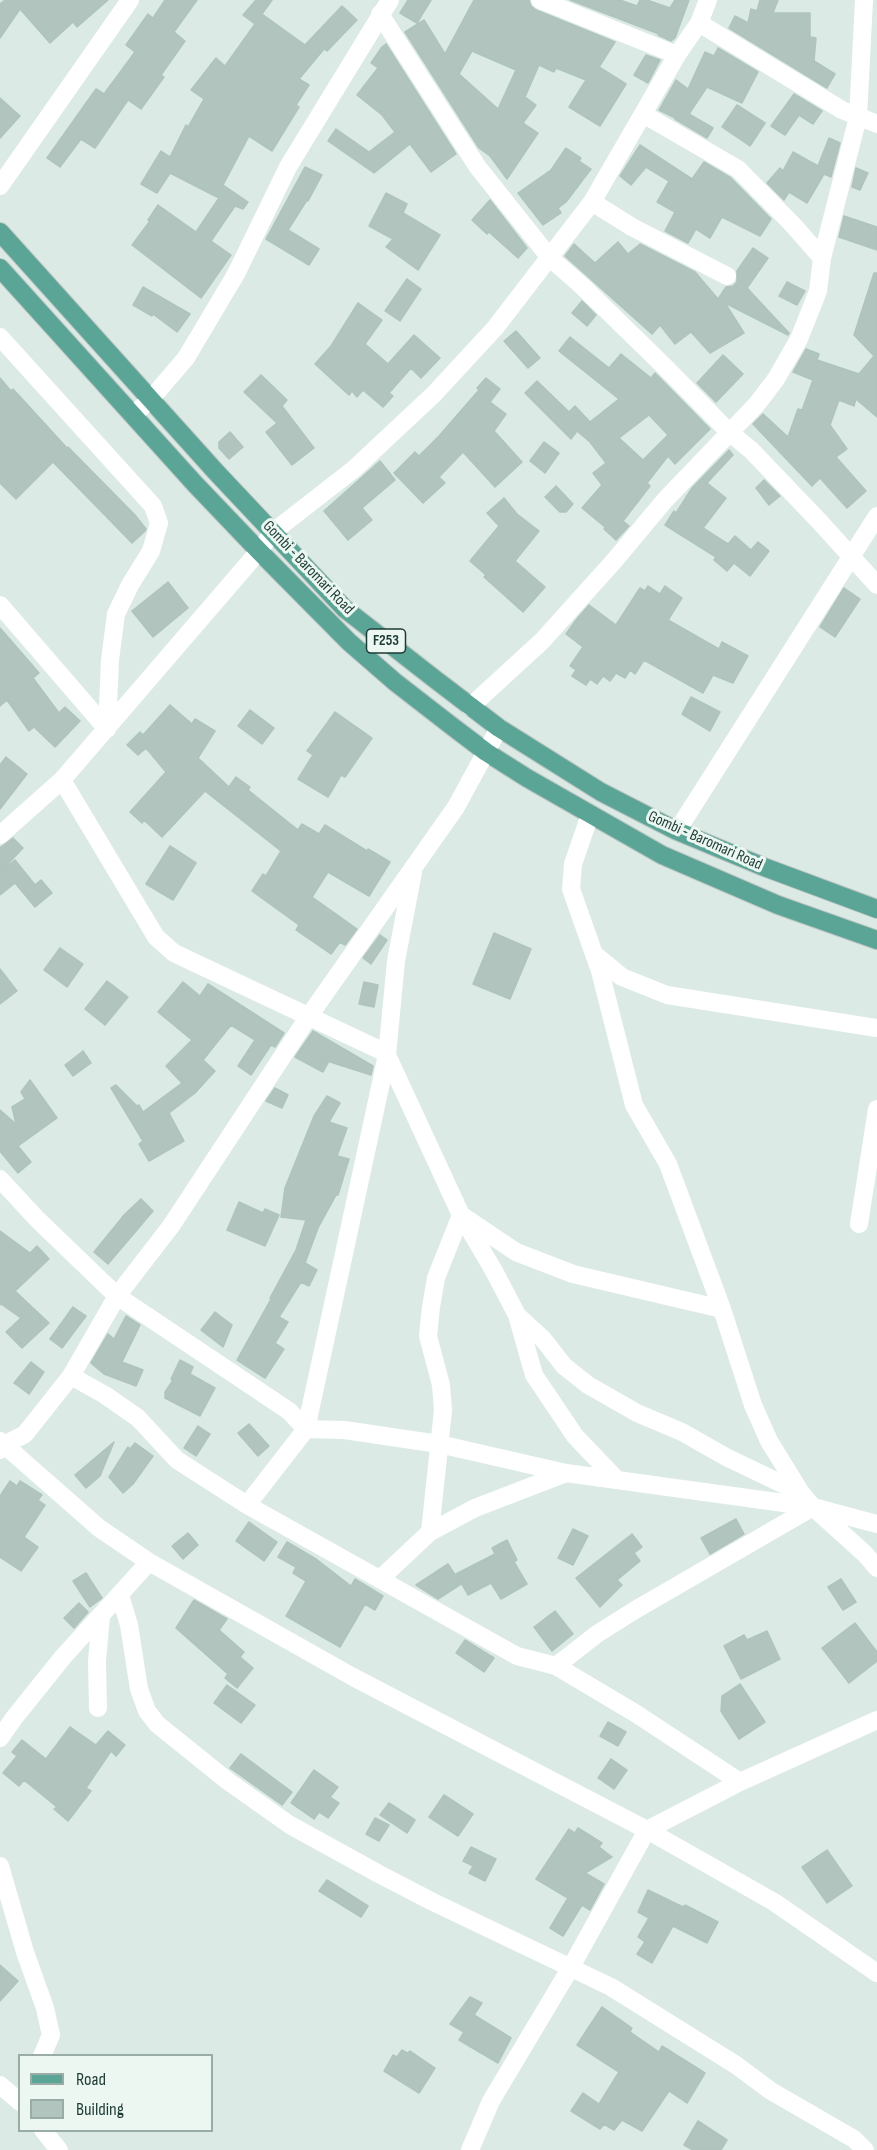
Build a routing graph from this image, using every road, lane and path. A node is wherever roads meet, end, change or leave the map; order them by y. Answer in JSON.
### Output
{"nodes":[{"id":1,"x":130,"y":0,"type":"edge"},
{"id":2,"x":540,"y":0,"type":"edge"},
{"id":3,"x":708,"y":0,"type":"edge"},
{"id":4,"x":868,"y":6,"type":"edge"},
{"id":5,"x":385,"y":7,"type":"edge"},
{"id":6,"x":699,"y":23,"type":"junction"},
{"id":7,"x":677,"y":55,"type":"junction"},
{"id":8,"x":643,"y":114,"type":"junction"},
{"id":9,"x":858,"y":117,"type":"junction"},
{"id":10,"x":877,"y":124,"type":"edge"},
{"id":11,"x":0,"y":186,"type":"edge"},
{"id":12,"x":592,"y":202,"type":"junction"},
{"id":13,"x":0,"y":232,"type":"edge"},
{"id":14,"x":550,"y":258,"type":"junction"},
{"id":15,"x":822,"y":258,"type":"junction"},
{"id":16,"x":0,"y":268,"type":"edge"},
{"id":17,"x":727,"y":276,"type":"dead end"},
{"id":18,"x":0,"y":337,"type":"edge"},
{"id":19,"x":150,"y":400,"type":"junction"},
{"id":20,"x":133,"y":415,"type":"junction"},
{"id":21,"x":729,"y":432,"type":"junction"},
{"id":22,"x":877,"y":516,"type":"edge"},
{"id":23,"x":273,"y":532,"type":"junction"},
{"id":24,"x":259,"y":551,"type":"junction"},
{"id":25,"x":852,"y":558,"type":"junction"},
{"id":26,"x":877,"y":585,"type":"edge"},
{"id":27,"x":0,"y":605,"type":"edge"},
{"id":28,"x":470,"y":706,"type":"junction"},
{"id":29,"x":499,"y":728,"type":"junction"},
{"id":30,"x":107,"y":729,"type":"junction"},
{"id":31,"x":486,"y":752,"type":"junction"},
{"id":32,"x":62,"y":780,"type":"junction"},
{"id":33,"x":590,"y":815,"type":"junction"},
{"id":34,"x":2,"y":831,"type":"edge"},
{"id":35,"x":677,"y":831,"type":"junction"},
{"id":36,"x":414,"y":869,"type":"junction"},
{"id":37,"x":877,"y":909,"type":"edge"},
{"id":38,"x":877,"y":940,"type":"edge"},
{"id":39,"x":594,"y":954,"type":"junction"},
{"id":40,"x":309,"y":1016,"type":"junction"},
{"id":41,"x":877,"y":1029,"type":"edge"},
{"id":42,"x":387,"y":1055,"type":"junction"},
{"id":43,"x":877,"y":1109,"type":"edge"},
{"id":44,"x":0,"y":1179,"type":"edge"},
{"id":45,"x":461,"y":1215,"type":"junction"},
{"id":46,"x":859,"y":1224,"type":"dead end"},
{"id":47,"x":117,"y":1296,"type":"junction"},
{"id":48,"x":722,"y":1309,"type":"junction"},
{"id":49,"x":517,"y":1315,"type":"junction"},
{"id":50,"x":70,"y":1376,"type":"junction"},
{"id":51,"x":306,"y":1429,"type":"junction"},
{"id":52,"x":439,"y":1444,"type":"junction"},
{"id":53,"x":1,"y":1445,"type":"edge"},
{"id":54,"x":566,"y":1473,"type":"junction"},
{"id":55,"x":617,"y":1480,"type":"junction"},
{"id":56,"x":807,"y":1500,"type":"junction"},
{"id":57,"x":247,"y":1505,"type":"junction"},
{"id":58,"x":877,"y":1524,"type":"edge"},
{"id":59,"x":430,"y":1532,"type":"junction"},
{"id":60,"x":148,"y":1562,"type":"junction"},
{"id":61,"x":877,"y":1568,"type":"edge"},
{"id":62,"x":380,"y":1579,"type":"junction"},
{"id":63,"x":120,"y":1595,"type":"junction"},
{"id":64,"x":101,"y":1616,"type":"junction"},
{"id":65,"x":556,"y":1666,"type":"junction"},
{"id":66,"x":98,"y":1708,"type":"dead end"},
{"id":67,"x":877,"y":1720,"type":"edge"},
{"id":68,"x":0,"y":1738,"type":"edge"},
{"id":69,"x":740,"y":1782,"type":"junction"},
{"id":70,"x":647,"y":1830,"type":"junction"},
{"id":71,"x":0,"y":1866,"type":"edge"},
{"id":72,"x":571,"y":1967,"type":"junction"},
{"id":73,"x":877,"y":1973,"type":"edge"},
{"id":74,"x":42,"y":2054,"type":"edge"},
{"id":75,"x":45,"y":2132,"type":"edge"},
{"id":76,"x":59,"y":2150,"type":"edge"},
{"id":77,"x":470,"y":2150,"type":"edge"},
{"id":78,"x":865,"y":2150,"type":"edge"}],
"edges":[{"from":1,"to":11,"type":"street"},
{"from":2,"to":7,"type":"street"},
{"from":3,"to":6,"type":"street"},
{"from":4,"to":9,"type":"street"},
{"from":5,"to":14,"type":"street"},
{"from":5,"to":19,"type":"street"},
{"from":6,"to":7,"type":"street"},
{"from":6,"to":9,"type":"street"},
{"from":7,"to":8,"type":"street"},
{"from":8,"to":12,"type":"street"},
{"from":8,"to":15,"type":"street"},
{"from":9,"to":10,"type":"street"},
{"from":9,"to":15,"type":"street"},
{"from":12,"to":14,"type":"street"},
{"from":12,"to":17,"type":"street"},
{"from":13,"to":19,"type":"main road","name":"Gombi - Baromari Road","number":"F253"},
{"from":14,"to":21,"type":"street"},
{"from":14,"to":23,"type":"street"},
{"from":15,"to":21,"type":"street"},
{"from":16,"to":20,"type":"main road","name":"Gombi - Baromari Road","number":"F253"},
{"from":18,"to":30,"type":"street"},
{"from":19,"to":20,"type":"street"},
{"from":19,"to":23,"type":"main road","name":"Gombi - Baromari Road","number":"F253"},
{"from":20,"to":24,"type":"main road","name":"Gombi - Baromari Road","number":"F253"},
{"from":21,"to":25,"type":"street"},
{"from":21,"to":28,"type":"street"},
{"from":22,"to":25,"type":"street"},
{"from":23,"to":24,"type":"street"},
{"from":23,"to":28,"type":"main road","name":"Gombi - Baromari Road","number":"F253"},
{"from":24,"to":30,"type":"street"},
{"from":24,"to":31,"type":"main road","name":"Gombi - Baromari Road","number":"F253"},
{"from":25,"to":26,"type":"street"},
{"from":25,"to":35,"type":"street"},
{"from":27,"to":30,"type":"street"},
{"from":28,"to":29,"type":"main road","name":"Gombi - Baromari Road","number":"F253"},
{"from":29,"to":31,"type":"street"},
{"from":29,"to":35,"type":"main road","name":"Gombi - Baromari Road","number":"F253"},
{"from":30,"to":32,"type":"street"},
{"from":31,"to":33,"type":"main road","name":"Gombi - Baromari Road","number":"F253"},
{"from":31,"to":36,"type":"street"},
{"from":32,"to":34,"type":"street"},
{"from":32,"to":40,"type":"street"},
{"from":33,"to":38,"type":"main road","name":"Gombi - Baromari Road","number":"F253"},
{"from":33,"to":39,"type":"street"},
{"from":35,"to":37,"type":"main road","name":"Gombi - Baromari Road","number":"F253"},
{"from":36,"to":40,"type":"street"},
{"from":36,"to":42,"type":"street"},
{"from":39,"to":41,"type":"street"},
{"from":39,"to":48,"type":"street"},
{"from":40,"to":42,"type":"street"},
{"from":40,"to":47,"type":"street"},
{"from":42,"to":45,"type":"street"},
{"from":42,"to":51,"type":"street"},
{"from":43,"to":46,"type":"street"},
{"from":44,"to":47,"type":"street"},
{"from":45,"to":48,"type":"street"},
{"from":45,"to":49,"type":"street"},
{"from":45,"to":52,"type":"street"},
{"from":47,"to":50,"type":"street"},
{"from":47,"to":51,"type":"street"},
{"from":48,"to":56,"type":"street"},
{"from":49,"to":55,"type":"street"},
{"from":49,"to":56,"type":"street"},
{"from":50,"to":53,"type":"street"},
{"from":50,"to":57,"type":"street"},
{"from":51,"to":52,"type":"street"},
{"from":51,"to":57,"type":"street"},
{"from":52,"to":54,"type":"street"},
{"from":52,"to":59,"type":"street"},
{"from":53,"to":60,"type":"street"},
{"from":54,"to":55,"type":"street"},
{"from":54,"to":59,"type":"street"},
{"from":55,"to":56,"type":"street"},
{"from":56,"to":58,"type":"street"},
{"from":56,"to":61,"type":"street"},
{"from":56,"to":65,"type":"street"},
{"from":57,"to":62,"type":"street"},
{"from":59,"to":62,"type":"street"},
{"from":60,"to":63,"type":"street"},
{"from":60,"to":70,"type":"street"},
{"from":62,"to":65,"type":"street"},
{"from":63,"to":64,"type":"street"},
{"from":63,"to":72,"type":"street"},
{"from":64,"to":66,"type":"street"},
{"from":64,"to":68,"type":"street"},
{"from":65,"to":69,"type":"street"},
{"from":67,"to":69,"type":"street"},
{"from":69,"to":70,"type":"street"},
{"from":70,"to":72,"type":"street"},
{"from":70,"to":73,"type":"street"},
{"from":71,"to":74,"type":"street"},
{"from":72,"to":77,"type":"street"},
{"from":72,"to":78,"type":"street"},
{"from":75,"to":76,"type":"street"}]}
